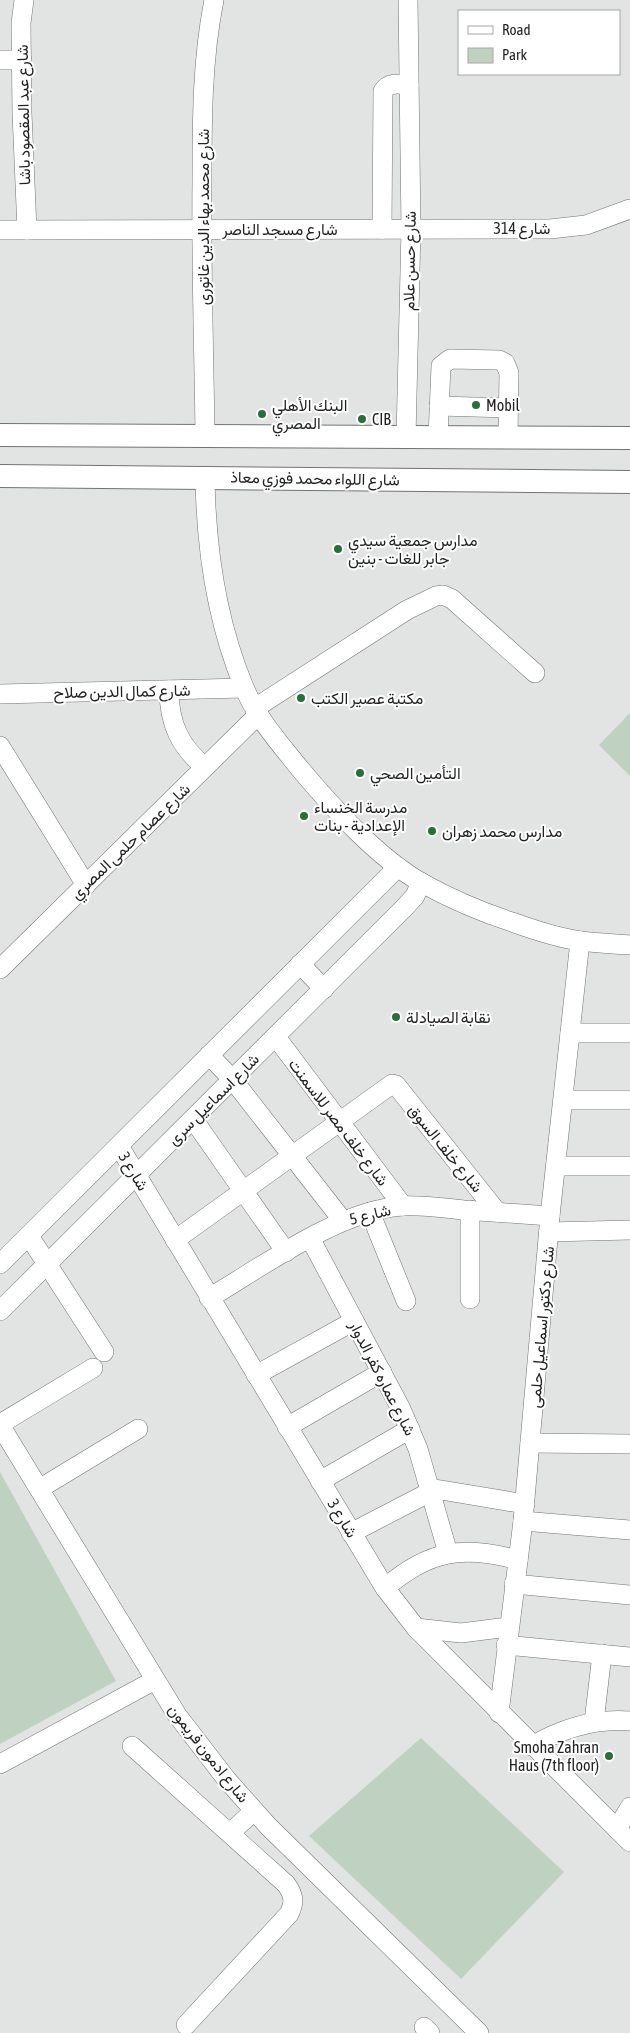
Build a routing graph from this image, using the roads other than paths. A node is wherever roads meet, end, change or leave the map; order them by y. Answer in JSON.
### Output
{"nodes":[{"id":1,"x":24,"y":0,"type":"edge"},
{"id":2,"x":214,"y":0,"type":"edge"},
{"id":3,"x":408,"y":0,"type":"edge"},
{"id":4,"x":0,"y":60,"type":"edge"},
{"id":5,"x":22,"y":60,"type":"junction"},
{"id":6,"x":409,"y":85,"type":"junction"},
{"id":7,"x":630,"y":209,"type":"edge"},
{"id":8,"x":201,"y":229,"type":"junction"},
{"id":9,"x":382,"y":229,"type":"junction"},
{"id":10,"x":411,"y":229,"type":"junction"},
{"id":11,"x":0,"y":230,"type":"edge"},
{"id":12,"x":27,"y":230,"type":"junction"},
{"id":13,"x":439,"y":406,"type":"junction"},
{"id":14,"x":508,"y":408,"type":"junction"},
{"id":15,"x":0,"y":435,"type":"edge"},
{"id":16,"x":205,"y":435,"type":"junction"},
{"id":17,"x":406,"y":437,"type":"junction"},
{"id":18,"x":438,"y":437,"type":"junction"},
{"id":19,"x":508,"y":438,"type":"junction"},
{"id":20,"x":630,"y":438,"type":"edge"},
{"id":21,"x":0,"y":476,"type":"edge"},
{"id":22,"x":205,"y":477,"type":"junction"},
{"id":23,"x":630,"y":482,"type":"edge"},
{"id":24,"x":535,"y":673,"type":"dead end"},
{"id":25,"x":244,"y":688,"type":"junction"},
{"id":26,"x":169,"y":690,"type":"junction"},
{"id":27,"x":0,"y":694,"type":"edge"},
{"id":28,"x":257,"y":711,"type":"junction"},
{"id":29,"x":0,"y":746,"type":"edge"},
{"id":30,"x":205,"y":767,"type":"junction"},
{"id":31,"x":398,"y":867,"type":"junction"},
{"id":32,"x":421,"y":882,"type":"junction"},
{"id":33,"x":86,"y":885,"type":"junction"},
{"id":34,"x":580,"y":941,"type":"junction"},
{"id":35,"x":630,"y":945,"type":"edge"},
{"id":36,"x":300,"y":964,"type":"junction"},
{"id":37,"x":0,"y":969,"type":"edge"},
{"id":38,"x":324,"y":989,"type":"junction"},
{"id":39,"x":570,"y":1033,"type":"junction"},
{"id":40,"x":630,"y":1033,"type":"edge"},
{"id":41,"x":276,"y":1037,"type":"junction"},
{"id":42,"x":209,"y":1055,"type":"junction"},
{"id":43,"x":232,"y":1080,"type":"junction"},
{"id":44,"x":563,"y":1100,"type":"junction"},
{"id":45,"x":630,"y":1100,"type":"edge"},
{"id":46,"x":193,"y":1119,"type":"junction"},
{"id":47,"x":339,"y":1121,"type":"junction"},
{"id":48,"x":119,"y":1146,"type":"junction"},
{"id":49,"x":291,"y":1155,"type":"junction"},
{"id":50,"x":556,"y":1166,"type":"junction"},
{"id":51,"x":630,"y":1166,"type":"edge"},
{"id":52,"x":136,"y":1175,"type":"junction"},
{"id":53,"x":243,"y":1191,"type":"junction"},
{"id":54,"x":402,"y":1206,"type":"junction"},
{"id":55,"x":470,"y":1210,"type":"junction"},
{"id":56,"x":370,"y":1212,"type":"junction"},
{"id":57,"x":497,"y":1212,"type":"junction"},
{"id":58,"x":343,"y":1221,"type":"junction"},
{"id":59,"x":550,"y":1224,"type":"junction"},
{"id":60,"x":630,"y":1230,"type":"edge"},
{"id":61,"x":29,"y":1236,"type":"junction"},
{"id":62,"x":310,"y":1238,"type":"junction"},
{"id":63,"x":175,"y":1240,"type":"junction"},
{"id":64,"x":286,"y":1252,"type":"junction"},
{"id":65,"x":0,"y":1264,"type":"edge"},
{"id":66,"x":47,"y":1264,"type":"junction"},
{"id":67,"x":210,"y":1298,"type":"junction"},
{"id":68,"x":470,"y":1299,"type":"dead end"},
{"id":69,"x":406,"y":1301,"type":"dead end"},
{"id":70,"x":0,"y":1311,"type":"edge"},
{"id":71,"x":354,"y":1321,"type":"junction"},
{"id":72,"x":104,"y":1352,"type":"dead end"},
{"id":73,"x":93,"y":1368,"type":"dead end"},
{"id":74,"x":382,"y":1372,"type":"junction"},
{"id":75,"x":256,"y":1374,"type":"junction"},
{"id":76,"x":0,"y":1424,"type":"edge"},
{"id":77,"x":287,"y":1427,"type":"junction"},
{"id":78,"x":410,"y":1429,"type":"junction"},
{"id":79,"x":138,"y":1430,"type":"dead end"},
{"id":80,"x":530,"y":1443,"type":"junction"},
{"id":81,"x":630,"y":1444,"type":"edge"},
{"id":82,"x":320,"y":1481,"type":"junction"},
{"id":83,"x":39,"y":1489,"type":"junction"},
{"id":84,"x":430,"y":1490,"type":"junction"},
{"id":85,"x":524,"y":1512,"type":"junction"},
{"id":86,"x":630,"y":1530,"type":"edge"},
{"id":87,"x":351,"y":1533,"type":"junction"},
{"id":88,"x":448,"y":1553,"type":"junction"},
{"id":89,"x":518,"y":1560,"type":"junction"},
{"id":90,"x":514,"y":1584,"type":"junction"},
{"id":91,"x":385,"y":1588,"type":"junction"},
{"id":92,"x":630,"y":1595,"type":"edge"},
{"id":93,"x":416,"y":1628,"type":"junction"},
{"id":94,"x":507,"y":1636,"type":"junction"},
{"id":95,"x":602,"y":1654,"type":"junction"},
{"id":96,"x":630,"y":1657,"type":"edge"},
{"id":97,"x":155,"y":1680,"type":"junction"},
{"id":98,"x":499,"y":1713,"type":"junction"},
{"id":99,"x":630,"y":1721,"type":"edge"},
{"id":100,"x":594,"y":1722,"type":"junction"},
{"id":101,"x":132,"y":1746,"type":"dead end"},
{"id":102,"x":532,"y":1746,"type":"junction"},
{"id":103,"x":0,"y":1764,"type":"edge"},
{"id":104,"x":630,"y":1807,"type":"edge"},
{"id":105,"x":254,"y":1811,"type":"junction"},
{"id":106,"x":268,"y":1826,"type":"junction"},
{"id":107,"x":230,"y":1833,"type":"junction"},
{"id":108,"x":623,"y":1835,"type":"edge"},
{"id":109,"x":245,"y":1847,"type":"junction"},
{"id":110,"x":186,"y":2025,"type":"dead end"},
{"id":111,"x":479,"y":2033,"type":"edge"}],
"edges":[{"from":1,"to":5,"type":"street","name":"شارع عبد المقصود باشا"},
{"from":2,"to":8,"type":"street","name":"شارع محمد بهاء الدين غاتورى"},
{"from":3,"to":6,"type":"street","name":"شارع حسن علام"},
{"from":4,"to":5,"type":"street"},
{"from":5,"to":12,"type":"street","name":"شارع عبد المقصود باشا"},
{"from":6,"to":9,"type":"street","name":"شارع حسن علام"},
{"from":6,"to":10,"type":"street","name":"شارع حسن علام"},
{"from":7,"to":10,"type":"street","name":"شارع 314"},
{"from":8,"to":9,"type":"street","name":"شارع مسجد الناصر"},
{"from":8,"to":12,"type":"street","name":"شارع مسجد الناصر"},
{"from":8,"to":16,"type":"street","name":"شارع محمد بهاء الدين غاتورى"},
{"from":9,"to":10,"type":"street","name":"شارع مسجد الناصر"},
{"from":10,"to":17,"type":"street","name":"شارع حسن علام"},
{"from":11,"to":12,"type":"street","name":"شارع مسجد الناصر"},
{"from":13,"to":14,"type":"street"},
{"from":13,"to":14,"type":"street"},
{"from":13,"to":18,"type":"street"},
{"from":14,"to":19,"type":"street"},
{"from":15,"to":16,"type":"main road"},
{"from":16,"to":17,"type":"main road"},
{"from":17,"to":18,"type":"main road"},
{"from":18,"to":19,"type":"main road"},
{"from":19,"to":20,"type":"main road"},
{"from":21,"to":22,"type":"main road","name":"شارع اللواء محمد فوزي معاذ"},
{"from":22,"to":23,"type":"main road","name":"شارع اللواء محمد فوزي معاذ"},
{"from":22,"to":25,"type":"street"},
{"from":24,"to":28,"type":"street","name":"شارع عصام حلمى المصري"},
{"from":25,"to":26,"type":"street","name":"شارع كمال الدين صلاح"},
{"from":25,"to":28,"type":"street"},
{"from":26,"to":27,"type":"street","name":"شارع كمال الدين صلاح"},
{"from":26,"to":30,"type":"street"},
{"from":28,"to":30,"type":"street","name":"شارع عصام حلمى المصري"},
{"from":28,"to":31,"type":"street"},
{"from":29,"to":33,"type":"street"},
{"from":30,"to":33,"type":"street","name":"شارع عصام حلمى المصري"},
{"from":31,"to":32,"type":"street"},
{"from":31,"to":36,"type":"street","name":"شارع اسماعيل سرى"},
{"from":32,"to":34,"type":"street"},
{"from":32,"to":38,"type":"street","name":"شارع اسماعيل سرى"},
{"from":33,"to":37,"type":"street","name":"شارع عصام حلمى المصري"},
{"from":34,"to":35,"type":"street"},
{"from":34,"to":39,"type":"street","name":"شارع دكتور اسماعيل حلمى"},
{"from":36,"to":38,"type":"street"},
{"from":36,"to":42,"type":"street","name":"شارع اسماعيل سرى"},
{"from":38,"to":41,"type":"street","name":"شارع اسماعيل سرى"},
{"from":39,"to":40,"type":"street"},
{"from":39,"to":44,"type":"street","name":"شارع دكتور اسماعيل حلمى"},
{"from":41,"to":43,"type":"street","name":"شارع اسماعيل سرى"},
{"from":41,"to":47,"type":"street","name":"شارع خلف مصر للاسمنت"},
{"from":42,"to":43,"type":"street"},
{"from":42,"to":48,"type":"street","name":"شارع اسماعيل سرى"},
{"from":43,"to":46,"type":"street","name":"شارع اسماعيل سرى"},
{"from":43,"to":49,"type":"street"},
{"from":44,"to":45,"type":"street"},
{"from":44,"to":50,"type":"street","name":"شارع دكتور اسماعيل حلمى"},
{"from":46,"to":52,"type":"street","name":"شارع اسماعيل سرى"},
{"from":46,"to":53,"type":"street"},
{"from":47,"to":49,"type":"street"},
{"from":47,"to":54,"type":"street","name":"شارع خلف مصر للاسمنت"},
{"from":47,"to":57,"type":"street","name":"شارع خلف السوق"},
{"from":48,"to":52,"type":"street","name":"شارع 3"},
{"from":48,"to":61,"type":"street","name":"شارع اسماعيل سرى"},
{"from":49,"to":53,"type":"street"},
{"from":49,"to":58,"type":"street"},
{"from":50,"to":51,"type":"street"},
{"from":50,"to":59,"type":"street","name":"شارع دكتور اسماعيل حلمى"},
{"from":52,"to":63,"type":"street","name":"شارع 3"},
{"from":52,"to":66,"type":"street","name":"شارع اسماعيل سرى"},
{"from":53,"to":63,"type":"street"},
{"from":53,"to":64,"type":"street"},
{"from":54,"to":55,"type":"street","name":"شارع 5"},
{"from":54,"to":56,"type":"street","name":"شارع 5"},
{"from":55,"to":57,"type":"street","name":"شارع 5"},
{"from":55,"to":68,"type":"street"},
{"from":56,"to":58,"type":"street","name":"شارع 5"},
{"from":56,"to":69,"type":"street"},
{"from":57,"to":59,"type":"street","name":"شارع 5"},
{"from":58,"to":62,"type":"street","name":"شارع 5"},
{"from":59,"to":60,"type":"street","name":"شارع 5"},
{"from":59,"to":80,"type":"street","name":"شارع دكتور اسماعيل حلمى"},
{"from":61,"to":65,"type":"street","name":"شارع اسماعيل سرى"},
{"from":61,"to":66,"type":"street"},
{"from":62,"to":64,"type":"street","name":"شارع 5"},
{"from":62,"to":71,"type":"street","name":"شارع عماره كفر الدوار"},
{"from":63,"to":67,"type":"street","name":"شارع 3"},
{"from":64,"to":67,"type":"street","name":"شارع 5"},
{"from":66,"to":70,"type":"street","name":"شارع اسماعيل سرى"},
{"from":66,"to":72,"type":"street"},
{"from":67,"to":75,"type":"street","name":"شارع 3"},
{"from":71,"to":74,"type":"street","name":"شارع عماره كفر الدوار"},
{"from":71,"to":75,"type":"street"},
{"from":73,"to":76,"type":"street"},
{"from":74,"to":77,"type":"street"},
{"from":74,"to":78,"type":"street","name":"شارع عماره كفر الدوار"},
{"from":75,"to":77,"type":"street","name":"شارع 3"},
{"from":76,"to":83,"type":"street","name":"شارع ادمون فريمون"},
{"from":77,"to":82,"type":"street","name":"شارع 3"},
{"from":78,"to":82,"type":"street"},
{"from":78,"to":84,"type":"street","name":"شارع عماره كفر الدوار"},
{"from":79,"to":83,"type":"street"},
{"from":80,"to":81,"type":"street"},
{"from":80,"to":85,"type":"street","name":"شارع دكتور اسماعيل حلمى"},
{"from":82,"to":87,"type":"street","name":"شارع 3"},
{"from":83,"to":97,"type":"street","name":"شارع ادمون فريمون"},
{"from":84,"to":85,"type":"street"},
{"from":84,"to":87,"type":"street"},
{"from":84,"to":88,"type":"street","name":"شارع عماره كفر الدوار"},
{"from":85,"to":86,"type":"street"},
{"from":85,"to":89,"type":"street","name":"شارع دكتور اسماعيل حلمى"},
{"from":87,"to":91,"type":"street","name":"شارع 3"},
{"from":88,"to":89,"type":"street"},
{"from":88,"to":91,"type":"street"},
{"from":89,"to":90,"type":"street","name":"شارع دكتور اسماعيل حلمى"},
{"from":90,"to":92,"type":"street"},
{"from":90,"to":94,"type":"street","name":"شارع دكتور اسماعيل حلمى"},
{"from":91,"to":93,"type":"street","name":"شارع 3"},
{"from":93,"to":94,"type":"street"},
{"from":93,"to":98,"type":"street","name":"شارع 3"},
{"from":94,"to":95,"type":"street"},
{"from":94,"to":98,"type":"street","name":"شارع دكتور اسماعيل حلمى"},
{"from":95,"to":96,"type":"street"},
{"from":95,"to":100,"type":"street"},
{"from":97,"to":103,"type":"street"},
{"from":97,"to":105,"type":"street","name":"شارع ادمون فريمون"},
{"from":98,"to":102,"type":"street","name":"شارع 3"},
{"from":99,"to":100,"type":"street"},
{"from":100,"to":102,"type":"street"},
{"from":101,"to":107,"type":"street"},
{"from":102,"to":108,"type":"street","name":"شارع 3"},
{"from":104,"to":108,"type":"street"},
{"from":105,"to":106,"type":"street","name":"شارع ادمون فريمون"},
{"from":105,"to":107,"type":"street"},
{"from":106,"to":109,"type":"street"},
{"from":106,"to":111,"type":"street","name":"شارع ادمون فريمون"},
{"from":107,"to":109,"type":"street"},
{"from":109,"to":110,"type":"street"}]}
